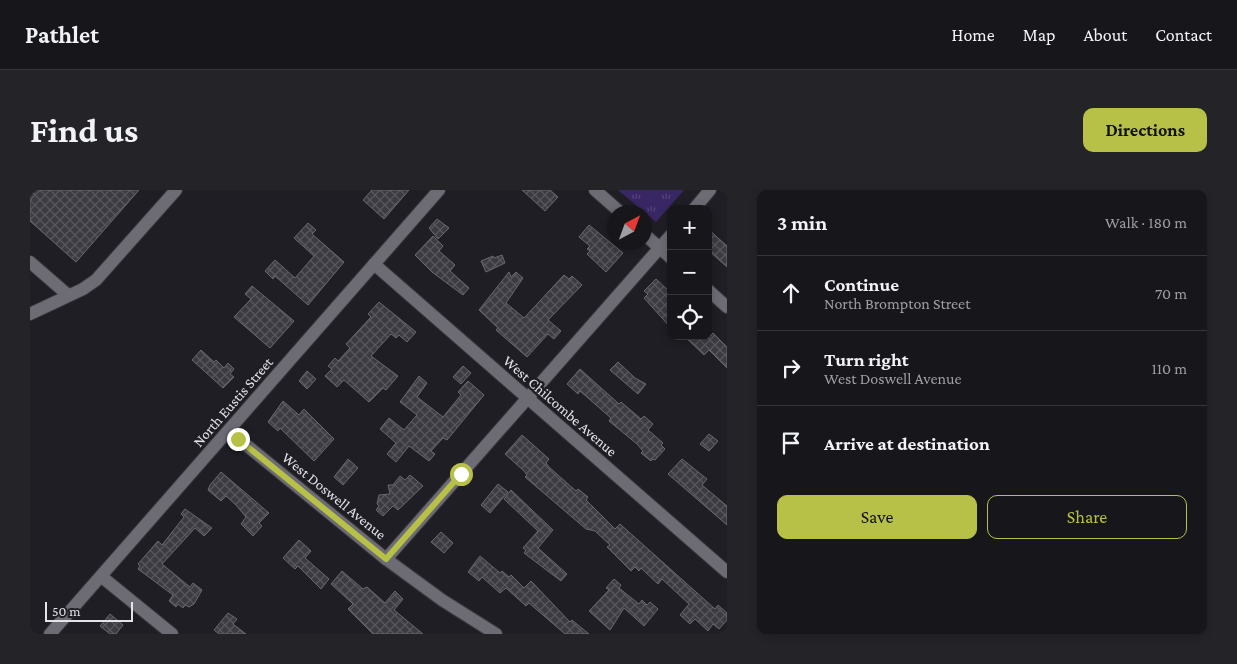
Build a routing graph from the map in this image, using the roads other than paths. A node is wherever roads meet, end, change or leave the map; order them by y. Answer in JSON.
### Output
{"nodes":[{"id":1,"x":176,"y":190,"type":"edge"},
{"id":2,"x":438,"y":190,"type":"edge"},
{"id":3,"x":595,"y":190,"type":"edge"},
{"id":4,"x":710,"y":190,"type":"edge"},
{"id":5,"x":612,"y":205,"type":"edge"},
{"id":6,"x":697,"y":205,"type":"edge"},
{"id":7,"x":667,"y":239,"type":"edge"},
{"id":8,"x":652,"y":241,"type":"edge"},
{"id":9,"x":659,"y":248,"type":"junction"},
{"id":10,"x":667,"y":255,"type":"edge"},
{"id":11,"x":30,"y":262,"type":"edge"},
{"id":12,"x":374,"y":264,"type":"junction"},
{"id":13,"x":712,"y":294,"type":"edge"},
{"id":14,"x":68,"y":295,"type":"junction"},
{"id":15,"x":727,"y":307,"type":"edge"},
{"id":16,"x":30,"y":314,"type":"edge"},
{"id":17,"x":526,"y":399,"type":"junction"},
{"id":18,"x":229,"y":431,"type":"junction"},
{"id":19,"x":386,"y":559,"type":"junction"},
{"id":20,"x":727,"y":572,"type":"edge"},
{"id":21,"x":102,"y":577,"type":"junction"},
{"id":22,"x":50,"y":634,"type":"edge"},
{"id":23,"x":172,"y":634,"type":"edge"},
{"id":24,"x":496,"y":634,"type":"edge"}],
"edges":[{"from":1,"to":14,"type":"street"},
{"from":2,"to":12,"type":"street","name":"North Eustis Street"},
{"from":3,"to":5,"type":"street"},
{"from":4,"to":6,"type":"street"},
{"from":7,"to":9,"type":"street"},
{"from":8,"to":9,"type":"street"},
{"from":9,"to":10,"type":"street"},
{"from":9,"to":17,"type":"street"},
{"from":11,"to":14,"type":"street"},
{"from":12,"to":17,"type":"street","name":"West Chilcombe Avenue"},
{"from":12,"to":18,"type":"street","name":"North Eustis Street"},
{"from":13,"to":15,"type":"street"},
{"from":14,"to":16,"type":"street"},
{"from":17,"to":19,"type":"street"},
{"from":17,"to":20,"type":"street","name":"West Chilcombe Avenue"},
{"from":18,"to":19,"type":"street","name":"West Doswell Avenue"},
{"from":18,"to":21,"type":"street","name":"North Eustis Street"},
{"from":19,"to":24,"type":"street","name":"West Doswell Avenue"},
{"from":21,"to":22,"type":"street","name":"North Eustis Street"},
{"from":21,"to":23,"type":"street"}]}
